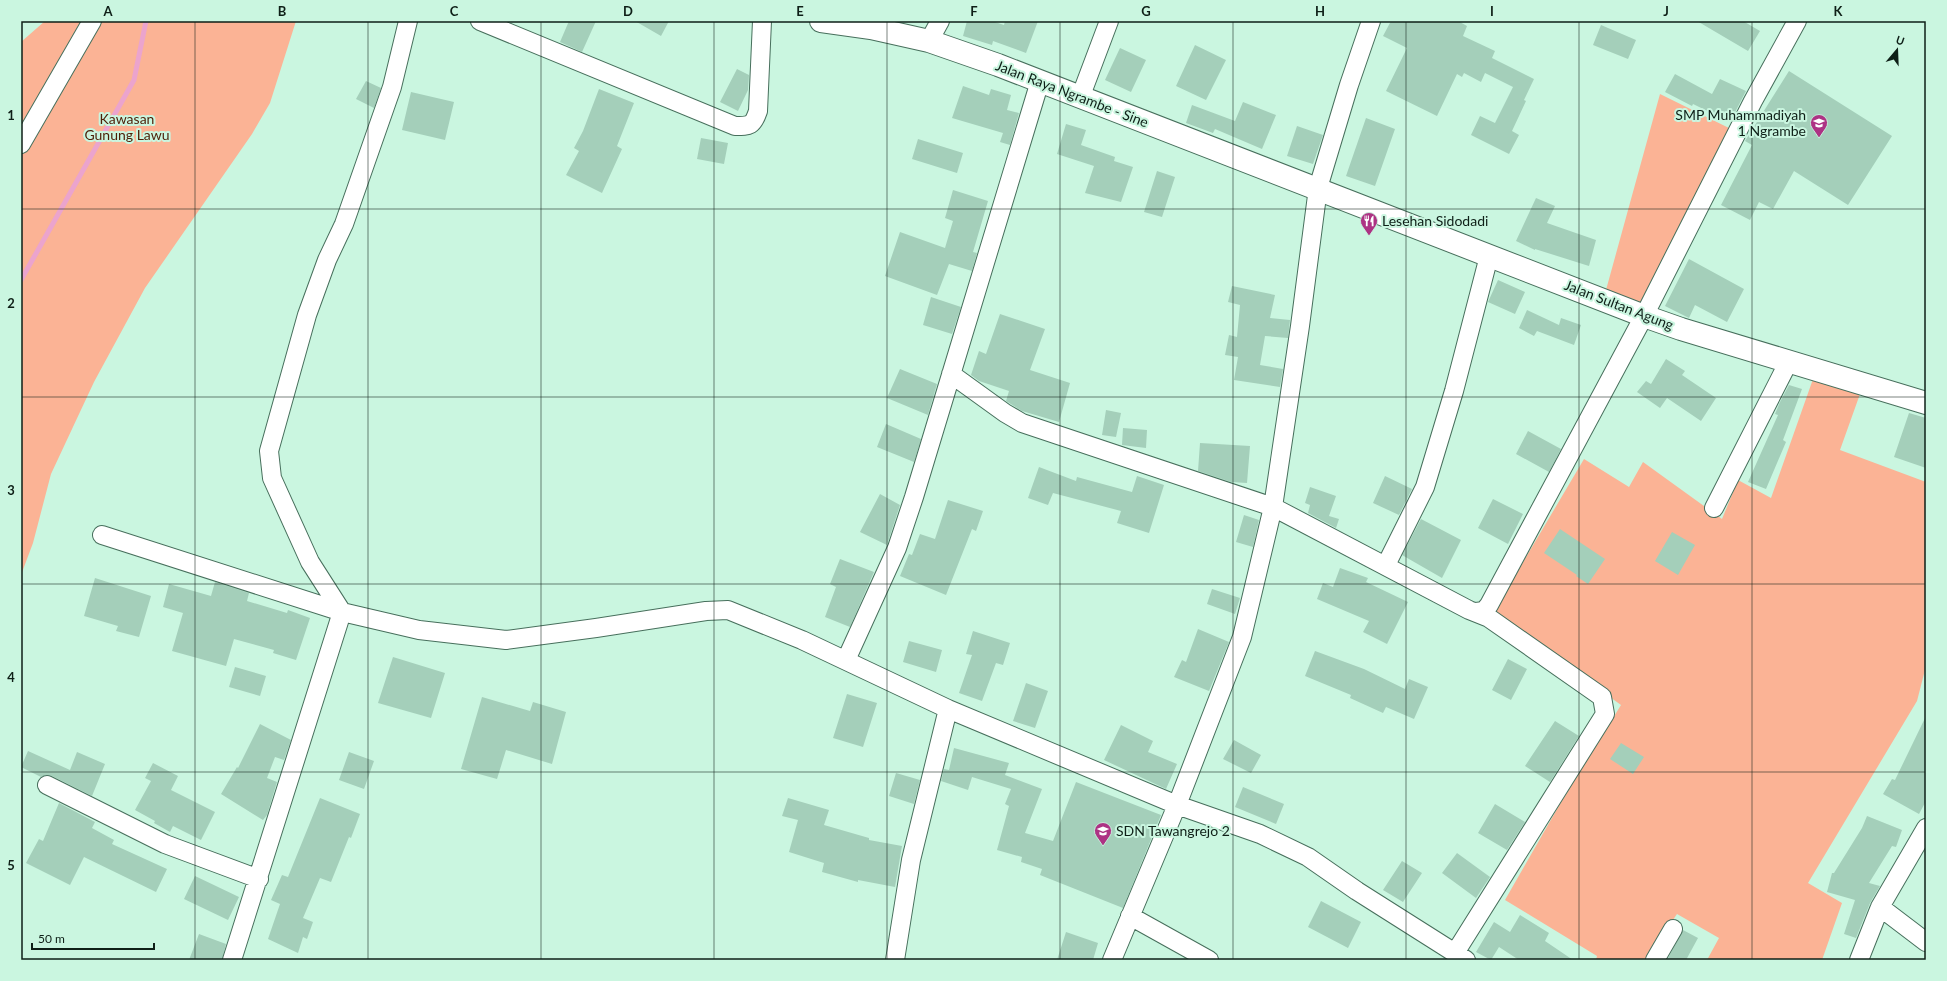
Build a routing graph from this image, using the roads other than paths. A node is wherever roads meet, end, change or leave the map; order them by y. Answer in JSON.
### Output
{"nodes":[{"id":1,"x":92,"y":21,"type":"edge"},
{"id":2,"x":408,"y":21,"type":"edge"},
{"id":3,"x":480,"y":21,"type":"edge"},
{"id":4,"x":762,"y":21,"type":"edge"},
{"id":5,"x":821,"y":21,"type":"edge"},
{"id":6,"x":940,"y":21,"type":"edge"},
{"id":7,"x":1109,"y":21,"type":"edge"},
{"id":8,"x":1371,"y":21,"type":"edge"},
{"id":9,"x":1797,"y":21,"type":"edge"},
{"id":10,"x":929,"y":41,"type":"junction"},
{"id":11,"x":1040,"y":81,"type":"junction"},
{"id":12,"x":1080,"y":98,"type":"junction"},
{"id":13,"x":21,"y":144,"type":"edge"},
{"id":14,"x":1318,"y":188,"type":"junction"},
{"id":15,"x":1489,"y":256,"type":"junction"},
{"id":16,"x":1644,"y":316,"type":"junction"},
{"id":17,"x":1789,"y":361,"type":"junction"},
{"id":18,"x":951,"y":374,"type":"junction"},
{"id":19,"x":1926,"y":403,"type":"edge"},
{"id":20,"x":1273,"y":507,"type":"junction"},
{"id":21,"x":1714,"y":508,"type":"dead end"},
{"id":22,"x":102,"y":535,"type":"dead end"},
{"id":23,"x":1386,"y":565,"type":"junction"},
{"id":24,"x":342,"y":612,"type":"junction"},
{"id":25,"x":1476,"y":612,"type":"junction"},
{"id":26,"x":846,"y":660,"type":"junction"},
{"id":27,"x":948,"y":709,"type":"junction"},
{"id":28,"x":47,"y":785,"type":"dead end"},
{"id":29,"x":1177,"y":804,"type":"junction"},
{"id":30,"x":1926,"y":828,"type":"edge"},
{"id":31,"x":259,"y":879,"type":"junction"},
{"id":32,"x":1880,"y":907,"type":"junction"},
{"id":33,"x":1130,"y":916,"type":"junction"},
{"id":34,"x":1673,"y":929,"type":"dead end"},
{"id":35,"x":1926,"y":942,"type":"edge"},
{"id":36,"x":1460,"y":956,"type":"edge"},
{"id":37,"x":232,"y":960,"type":"edge"},
{"id":38,"x":895,"y":960,"type":"edge"},
{"id":39,"x":1112,"y":960,"type":"edge"},
{"id":40,"x":1209,"y":960,"type":"edge"},
{"id":41,"x":1655,"y":960,"type":"edge"},
{"id":42,"x":1859,"y":960,"type":"edge"}],
"edges":[{"from":1,"to":13,"type":"street"},
{"from":2,"to":24,"type":"street"},
{"from":3,"to":4,"type":"street"},
{"from":5,"to":10,"type":"main road","name":"Jalan Raya Ngrambe - Sine"},
{"from":6,"to":10,"type":"street"},
{"from":7,"to":12,"type":"street"},
{"from":8,"to":14,"type":"street"},
{"from":9,"to":16,"type":"street"},
{"from":10,"to":11,"type":"main road","name":"Jalan Raya Ngrambe - Sine"},
{"from":11,"to":12,"type":"main road","name":"Jalan Raya Ngrambe - Sine"},
{"from":11,"to":18,"type":"street"},
{"from":12,"to":14,"type":"main road","name":"Jalan Raya Ngrambe - Sine"},
{"from":14,"to":15,"type":"main road","name":"Jalan Sultan Agung"},
{"from":14,"to":20,"type":"street"},
{"from":15,"to":16,"type":"main road","name":"Jalan Sultan Agung"},
{"from":15,"to":23,"type":"street"},
{"from":16,"to":17,"type":"main road","name":"Jalan Sultan Agung"},
{"from":16,"to":25,"type":"street"},
{"from":17,"to":19,"type":"main road","name":"Jalan Sultan Agung"},
{"from":17,"to":21,"type":"street"},
{"from":18,"to":20,"type":"street"},
{"from":18,"to":26,"type":"street"},
{"from":20,"to":23,"type":"street"},
{"from":20,"to":29,"type":"street"},
{"from":22,"to":24,"type":"street"},
{"from":23,"to":25,"type":"street"},
{"from":24,"to":26,"type":"street"},
{"from":24,"to":31,"type":"street"},
{"from":25,"to":36,"type":"street"},
{"from":26,"to":27,"type":"street"},
{"from":27,"to":29,"type":"street"},
{"from":27,"to":38,"type":"street"},
{"from":28,"to":31,"type":"street"},
{"from":29,"to":33,"type":"street"},
{"from":29,"to":36,"type":"street"},
{"from":30,"to":32,"type":"street"},
{"from":31,"to":37,"type":"street"},
{"from":32,"to":35,"type":"street"},
{"from":32,"to":42,"type":"street"},
{"from":33,"to":39,"type":"street"},
{"from":33,"to":40,"type":"street"},
{"from":34,"to":41,"type":"street"}]}
